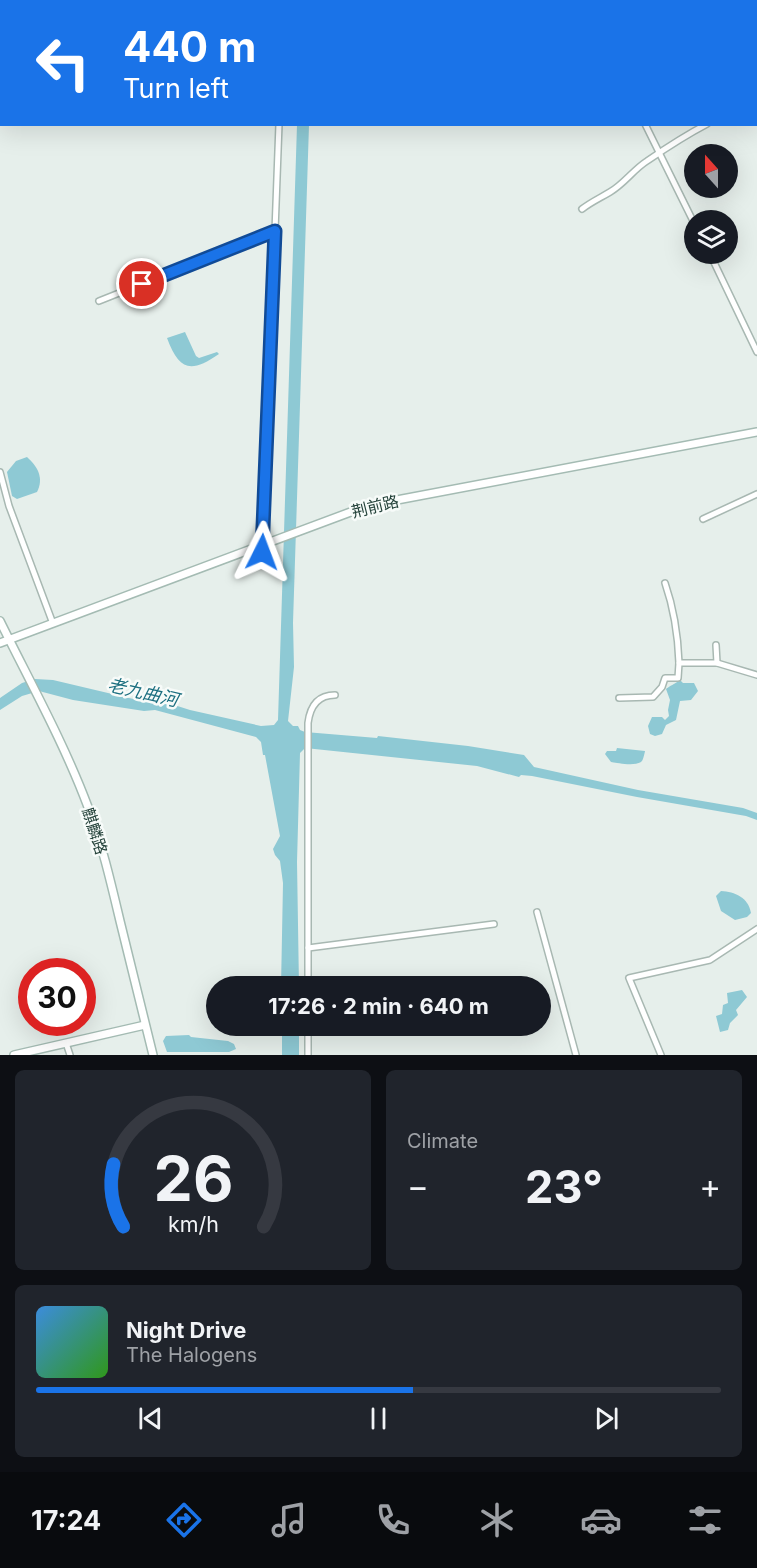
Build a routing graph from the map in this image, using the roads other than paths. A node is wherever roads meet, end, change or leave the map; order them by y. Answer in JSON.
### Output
{"nodes":[{"id":1,"x":279,"y":126,"type":"edge"},
{"id":2,"x":646,"y":126,"type":"edge"},
{"id":3,"x":703,"y":126,"type":"edge"},
{"id":4,"x":660,"y":154,"type":"junction"},
{"id":5,"x":582,"y":209,"type":"dead end"},
{"id":6,"x":688,"y":210,"type":"edge"},
{"id":7,"x":275,"y":231,"type":"junction"},
{"id":8,"x":715,"y":264,"type":"edge"},
{"id":9,"x":99,"y":301,"type":"dead end"},
{"id":10,"x":757,"y":352,"type":"edge"},
{"id":11,"x":757,"y":432,"type":"edge"},
{"id":12,"x":0,"y":472,"type":"edge"},
{"id":13,"x":757,"y":494,"type":"edge"},
{"id":14,"x":703,"y":519,"type":"dead end"},
{"id":15,"x":263,"y":544,"type":"junction"},
{"id":16,"x":254,"y":555,"type":"dead end"},
{"id":17,"x":665,"y":583,"type":"dead end"},
{"id":18,"x":0,"y":621,"type":"edge"},
{"id":19,"x":52,"y":621,"type":"dead end"},
{"id":20,"x":9,"y":639,"type":"junction"},
{"id":21,"x":0,"y":643,"type":"edge"},
{"id":22,"x":716,"y":645,"type":"dead end"},
{"id":23,"x":679,"y":663,"type":"junction"},
{"id":24,"x":717,"y":663,"type":"junction"},
{"id":25,"x":757,"y":675,"type":"edge"},
{"id":26,"x":335,"y":695,"type":"dead end"},
{"id":27,"x":619,"y":698,"type":"dead end"},
{"id":28,"x":537,"y":912,"type":"dead end"},
{"id":29,"x":494,"y":924,"type":"dead end"},
{"id":30,"x":757,"y":929,"type":"edge"},
{"id":31,"x":308,"y":948,"type":"junction"},
{"id":32,"x":308,"y":976,"type":"edge"},
{"id":33,"x":145,"y":1024,"type":"junction"},
{"id":34,"x":308,"y":1036,"type":"edge"},
{"id":35,"x":66,"y":1043,"type":"junction"},
{"id":36,"x":14,"y":1055,"type":"edge"},
{"id":37,"x":70,"y":1055,"type":"edge"},
{"id":38,"x":153,"y":1055,"type":"edge"},
{"id":39,"x":308,"y":1055,"type":"edge"},
{"id":40,"x":576,"y":1055,"type":"edge"},
{"id":41,"x":661,"y":1055,"type":"edge"}],
"edges":[{"from":1,"to":7,"type":"street"},
{"from":2,"to":4,"type":"street"},
{"from":3,"to":4,"type":"street"},
{"from":4,"to":5,"type":"street"},
{"from":4,"to":6,"type":"street"},
{"from":7,"to":9,"type":"street"},
{"from":7,"to":15,"type":"street"},
{"from":8,"to":10,"type":"street"},
{"from":11,"to":15,"type":"street","name":"荆前路"},
{"from":12,"to":19,"type":"street"},
{"from":13,"to":14,"type":"street"},
{"from":15,"to":16,"type":"street"},
{"from":15,"to":20,"type":"street","name":"荆前路"},
{"from":17,"to":23,"type":"street"},
{"from":18,"to":20,"type":"street","name":"麒麟路"},
{"from":20,"to":21,"type":"street","name":"荆前路"},
{"from":20,"to":33,"type":"street","name":"麒麟路"},
{"from":22,"to":24,"type":"street"},
{"from":23,"to":24,"type":"street"},
{"from":23,"to":27,"type":"street"},
{"from":24,"to":25,"type":"street"},
{"from":26,"to":31,"type":"street"},
{"from":28,"to":40,"type":"street"},
{"from":29,"to":31,"type":"street"},
{"from":30,"to":41,"type":"street"},
{"from":31,"to":32,"type":"street"},
{"from":33,"to":35,"type":"street"},
{"from":33,"to":38,"type":"street","name":"麒麟路"},
{"from":34,"to":39,"type":"street"},
{"from":35,"to":36,"type":"street"},
{"from":35,"to":37,"type":"street"}]}
